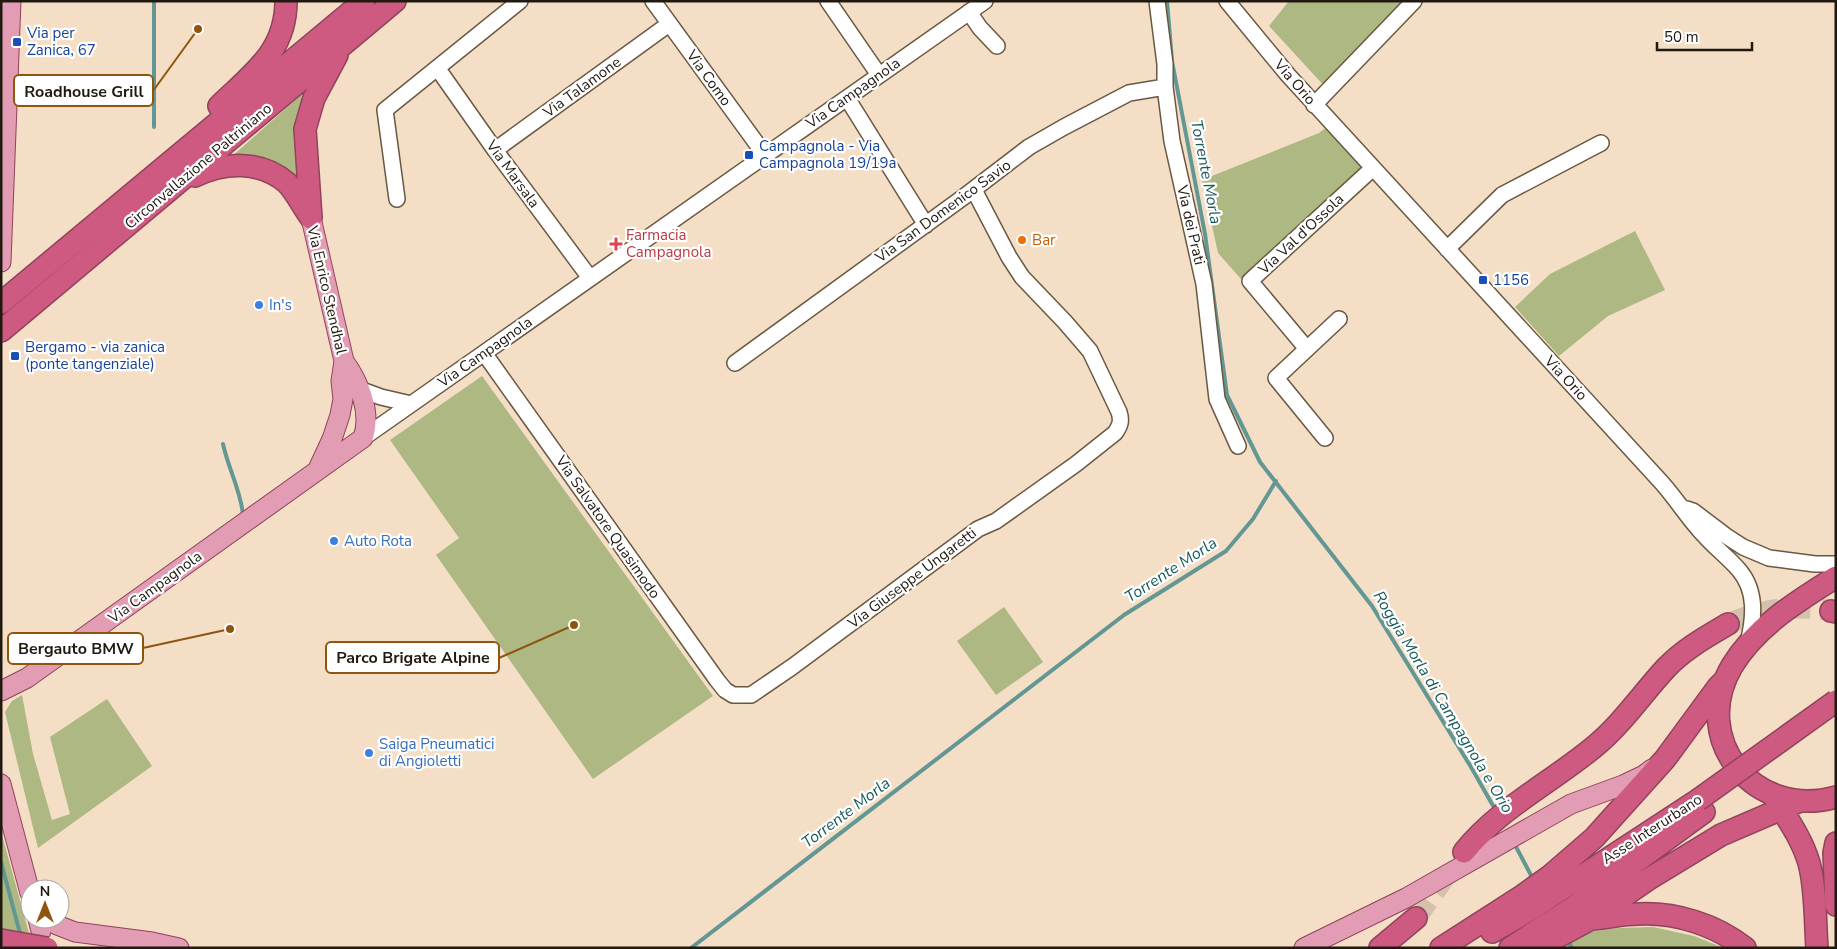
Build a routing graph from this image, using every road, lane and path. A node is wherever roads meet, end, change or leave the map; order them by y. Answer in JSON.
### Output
{"nodes":[{"id":1,"x":11,"y":1,"type":"edge"},
{"id":2,"x":286,"y":1,"type":"edge"},
{"id":3,"x":364,"y":1,"type":"edge"},
{"id":4,"x":395,"y":1,"type":"edge"},
{"id":5,"x":520,"y":1,"type":"edge"},
{"id":6,"x":653,"y":1,"type":"edge"},
{"id":7,"x":828,"y":1,"type":"edge"},
{"id":8,"x":984,"y":1,"type":"edge"},
{"id":9,"x":1157,"y":1,"type":"edge"},
{"id":10,"x":1227,"y":1,"type":"edge"},
{"id":11,"x":1414,"y":1,"type":"edge"},
{"id":12,"x":969,"y":12,"type":"junction"},
{"id":13,"x":669,"y":24,"type":"junction"},
{"id":14,"x":343,"y":44,"type":"junction"},
{"id":15,"x":997,"y":46,"type":"dead end"},
{"id":16,"x":438,"y":69,"type":"junction"},
{"id":17,"x":879,"y":75,"type":"junction"},
{"id":18,"x":1165,"y":87,"type":"junction"},
{"id":19,"x":847,"y":98,"type":"junction"},
{"id":20,"x":1314,"y":105,"type":"junction"},
{"id":21,"x":1601,"y":143,"type":"dead end"},
{"id":22,"x":495,"y":150,"type":"junction"},
{"id":23,"x":765,"y":155,"type":"junction"},
{"id":24,"x":174,"y":160,"type":"junction"},
{"id":25,"x":1373,"y":168,"type":"junction"},
{"id":26,"x":179,"y":183,"type":"junction"},
{"id":27,"x":974,"y":190,"type":"junction"},
{"id":28,"x":397,"y":199,"type":"dead end"},
{"id":29,"x":311,"y":218,"type":"junction"},
{"id":30,"x":926,"y":225,"type":"junction"},
{"id":31,"x":1447,"y":249,"type":"junction"},
{"id":32,"x":1,"y":262,"type":"edge"},
{"id":33,"x":590,"y":278,"type":"junction"},
{"id":34,"x":1,"y":303,"type":"edge"},
{"id":35,"x":1340,"y":319,"type":"dead end"},
{"id":36,"x":1,"y":331,"type":"edge"},
{"id":37,"x":1307,"y":349,"type":"junction"},
{"id":38,"x":484,"y":352,"type":"junction"},
{"id":39,"x":735,"y":363,"type":"dead end"},
{"id":40,"x":351,"y":394,"type":"junction"},
{"id":41,"x":411,"y":404,"type":"junction"},
{"id":42,"x":362,"y":438,"type":"junction"},
{"id":43,"x":1325,"y":438,"type":"dead end"},
{"id":44,"x":1238,"y":446,"type":"dead end"},
{"id":45,"x":319,"y":468,"type":"junction"},
{"id":46,"x":1684,"y":508,"type":"junction"},
{"id":47,"x":1836,"y":564,"type":"edge"},
{"id":48,"x":1836,"y":577,"type":"edge"},
{"id":49,"x":1728,"y":624,"type":"tunnel mouth"},
{"id":50,"x":1748,"y":645,"type":"junction"},
{"id":51,"x":1725,"y":680,"type":"junction"},
{"id":52,"x":1,"y":691,"type":"edge"},
{"id":53,"x":738,"y":696,"type":"joint"},
{"id":54,"x":1836,"y":701,"type":"edge"},
{"id":55,"x":1836,"y":719,"type":"edge"},
{"id":56,"x":1665,"y":759,"type":"junction"},
{"id":57,"x":1,"y":784,"type":"edge"},
{"id":58,"x":1836,"y":797,"type":"edge"},
{"id":59,"x":1785,"y":801,"type":"junction"},
{"id":60,"x":1701,"y":806,"type":"junction"},
{"id":61,"x":1836,"y":842,"type":"edge"},
{"id":62,"x":1464,"y":852,"type":"tunnel mouth"},
{"id":63,"x":27,"y":879,"type":"edge"},
{"id":64,"x":1556,"y":882,"type":"junction"},
{"id":65,"x":1526,"y":903,"type":"junction"},
{"id":66,"x":1836,"y":905,"type":"edge"},
{"id":67,"x":1581,"y":917,"type":"junction"},
{"id":68,"x":1416,"y":918,"type":"tunnel mouth"},
{"id":69,"x":44,"y":929,"type":"edge"},
{"id":70,"x":68,"y":929,"type":"edge"},
{"id":71,"x":10,"y":941,"type":"edge"},
{"id":72,"x":1539,"y":941,"type":"edge"},
{"id":73,"x":179,"y":948,"type":"edge"},
{"id":74,"x":1304,"y":948,"type":"edge"},
{"id":75,"x":1380,"y":948,"type":"edge"},
{"id":76,"x":1441,"y":948,"type":"edge"},
{"id":77,"x":1463,"y":948,"type":"edge"},
{"id":78,"x":1510,"y":948,"type":"edge"},
{"id":79,"x":1745,"y":948,"type":"edge"},
{"id":80,"x":1817,"y":948,"type":"edge"}],
"edges":[{"from":1,"to":32,"type":"main road"},
{"from":2,"to":24,"type":"highway"},
{"from":3,"to":24,"type":"highway","name":"Circonvallazione Paltriniano"},
{"from":4,"to":14,"type":"highway","name":"Circonvallazione Paltriniano"},
{"from":5,"to":16,"type":"street"},
{"from":6,"to":13,"type":"street","name":"Via Como"},
{"from":7,"to":17,"type":"street"},
{"from":8,"to":12,"type":"street","name":"Via Campagnola"},
{"from":9,"to":18,"type":"street","name":"Via dei Prati"},
{"from":10,"to":20,"type":"street","name":"Via Orio"},
{"from":11,"to":20,"type":"street"},
{"from":12,"to":15,"type":"street"},
{"from":12,"to":17,"type":"street","name":"Via Campagnola"},
{"from":13,"to":22,"type":"street","name":"Via Talamone"},
{"from":13,"to":23,"type":"street","name":"Via Como"},
{"from":14,"to":26,"type":"highway","name":"Circonvallazione Paltriniano"},
{"from":14,"to":29,"type":"highway"},
{"from":16,"to":22,"type":"street","name":"Via Marsala"},
{"from":16,"to":28,"type":"street"},
{"from":17,"to":19,"type":"street","name":"Via Campagnola"},
{"from":18,"to":27,"type":"street","name":"Via San Domenico Savio"},
{"from":18,"to":44,"type":"street","name":"Via dei Prati"},
{"from":19,"to":23,"type":"street","name":"Via Campagnola"},
{"from":19,"to":30,"type":"street"},
{"from":20,"to":25,"type":"street","name":"Via Orio"},
{"from":21,"to":31,"type":"street"},
{"from":22,"to":33,"type":"street","name":"Via Marsala"},
{"from":23,"to":33,"type":"street","name":"Via Campagnola"},
{"from":24,"to":34,"type":"highway","name":"Circonvallazione Paltriniano"},
{"from":25,"to":31,"type":"street","name":"Via Orio"},
{"from":25,"to":37,"type":"street","name":"Via Val d'Ossola"},
{"from":26,"to":29,"type":"highway"},
{"from":26,"to":36,"type":"highway","name":"Circonvallazione Paltriniano"},
{"from":27,"to":30,"type":"street","name":"Via San Domenico Savio"},
{"from":27,"to":53,"type":"street","name":"Via Giuseppe Ungaretti"},
{"from":29,"to":40,"type":"main road","name":"Via Enrico Stendhal"},
{"from":30,"to":39,"type":"street","name":"Via San Domenico Savio"},
{"from":31,"to":46,"type":"street","name":"Via Orio"},
{"from":33,"to":38,"type":"street","name":"Via Campagnola"},
{"from":35,"to":37,"type":"street"},
{"from":37,"to":43,"type":"street"},
{"from":38,"to":41,"type":"street","name":"Via Campagnola"},
{"from":38,"to":53,"type":"street","name":"Via Salvatore Quasimodo"},
{"from":40,"to":41,"type":"street"},
{"from":40,"to":42,"type":"main road"},
{"from":40,"to":45,"type":"main road","name":"Via Enrico Stendhal"},
{"from":41,"to":42,"type":"street","name":"Via Campagnola"},
{"from":42,"to":45,"type":"main road","name":"Via Campagnola"},
{"from":45,"to":52,"type":"main road","name":"Via Campagnola"},
{"from":46,"to":47,"type":"street","name":"Via Orio"},
{"from":46,"to":50,"type":"street","name":"Via Orio"},
{"from":48,"to":50,"type":"highway"},
{"from":49,"to":62,"type":"highway"},
{"from":50,"to":51,"type":"highway"},
{"from":51,"to":56,"type":"highway"},
{"from":51,"to":59,"type":"highway"},
{"from":54,"to":60,"type":"highway","name":"Asse Interurbano","bridge":true},
{"from":55,"to":60,"type":"highway","name":"Asse Interurbano"},
{"from":56,"to":64,"type":"highway"},
{"from":56,"to":74,"type":"main road"},
{"from":57,"to":63,"type":"main road"},
{"from":58,"to":59,"type":"highway"},
{"from":59,"to":67,"type":"highway"},
{"from":59,"to":80,"type":"highway"},
{"from":60,"to":64,"type":"highway","name":"Asse Interurbano"},
{"from":60,"to":67,"type":"highway","name":"Asse Interurbano"},
{"from":61,"to":66,"type":"highway"},
{"from":64,"to":65,"type":"highway","name":"Asse Interurbano"},
{"from":65,"to":76,"type":"highway"},
{"from":65,"to":77,"type":"highway","name":"Asse Interurbano"},
{"from":67,"to":72,"type":"highway"},
{"from":67,"to":79,"type":"highway"},
{"from":68,"to":75,"type":"highway"},
{"from":69,"to":71,"type":"highway","bridge":true},
{"from":70,"to":73,"type":"main road"},
{"from":72,"to":78,"type":"highway"}]}
